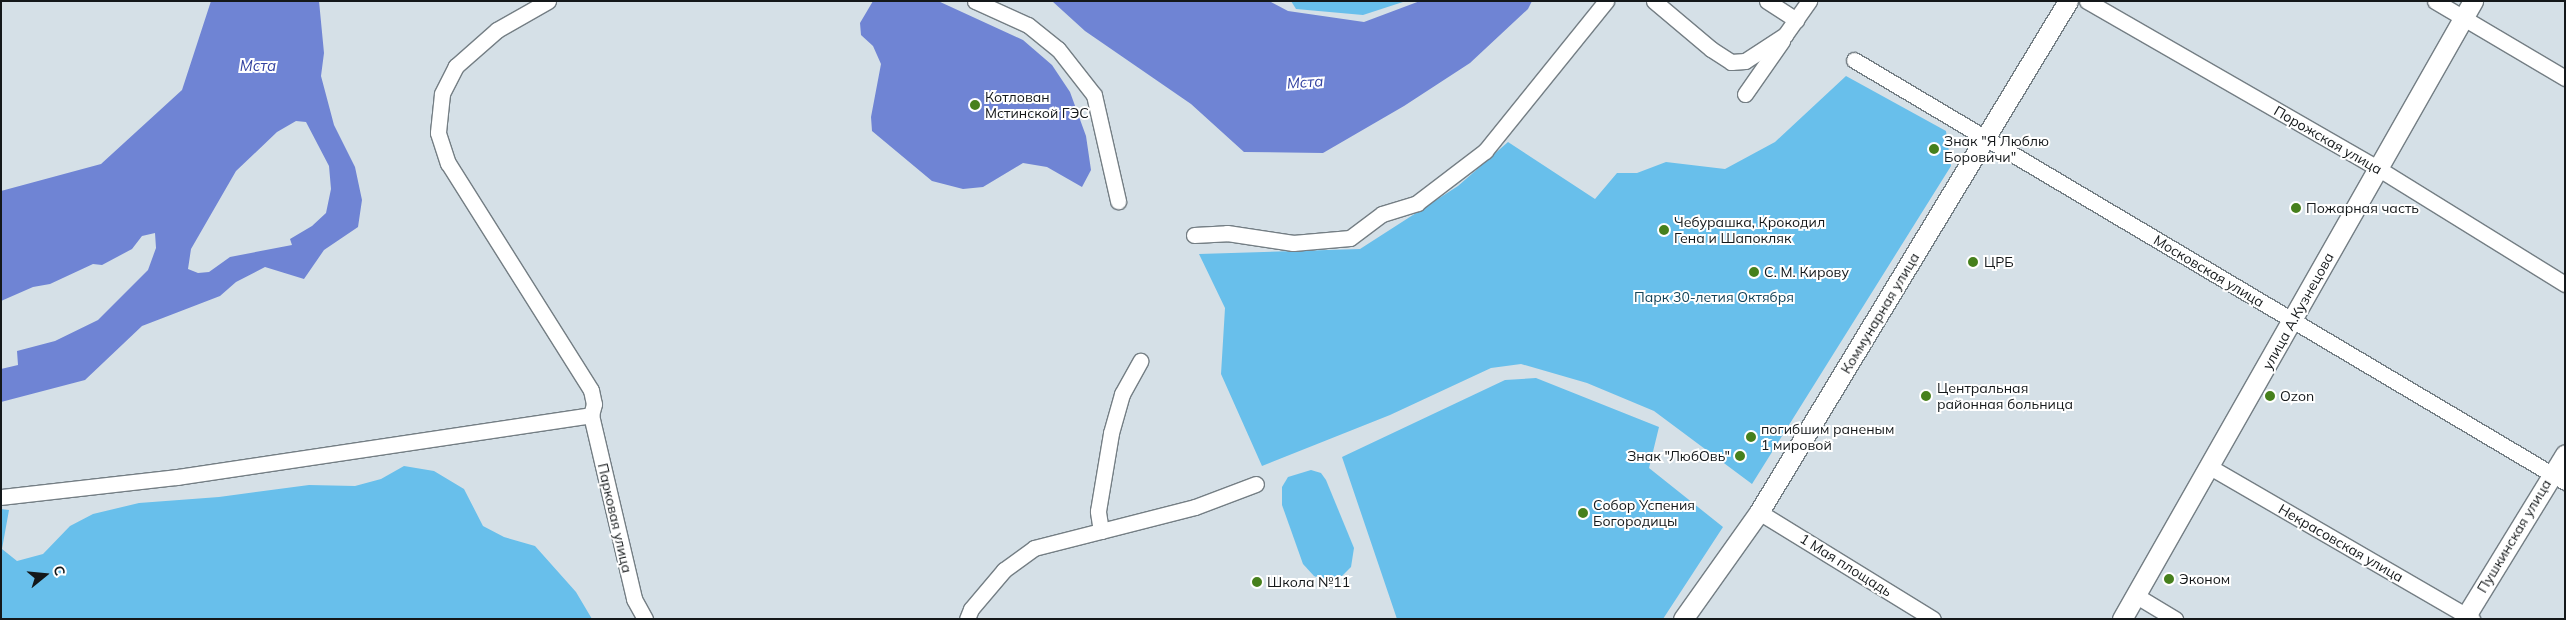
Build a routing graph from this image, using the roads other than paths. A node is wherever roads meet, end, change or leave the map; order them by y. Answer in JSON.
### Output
{"nodes":[{"id":1,"x":548,"y":1,"type":"edge"},
{"id":2,"x":975,"y":1,"type":"edge"},
{"id":3,"x":1606,"y":1,"type":"edge"},
{"id":4,"x":1654,"y":1,"type":"edge"},
{"id":5,"x":1767,"y":1,"type":"edge"},
{"id":6,"x":1808,"y":1,"type":"edge"},
{"id":7,"x":2068,"y":1,"type":"edge"},
{"id":8,"x":2087,"y":1,"type":"edge"},
{"id":9,"x":2435,"y":1,"type":"edge"},
{"id":10,"x":2473,"y":1,"type":"edge"},
{"id":11,"x":2463,"y":18,"type":"junction"},
{"id":12,"x":1796,"y":20,"type":"junction"},
{"id":13,"x":1785,"y":36,"type":"junction"},
{"id":14,"x":1854,"y":60,"type":"dead end"},
{"id":15,"x":2565,"y":78,"type":"edge"},
{"id":16,"x":1745,"y":94,"type":"dead end"},
{"id":17,"x":1986,"y":138,"type":"junction"},
{"id":18,"x":2376,"y":167,"type":"junction"},
{"id":19,"x":1118,"y":201,"type":"dead end"},
{"id":20,"x":1194,"y":235,"type":"dead end"},
{"id":21,"x":2565,"y":284,"type":"edge"},
{"id":22,"x":2294,"y":321,"type":"junction"},
{"id":23,"x":1140,"y":361,"type":"dead end"},
{"id":24,"x":591,"y":415,"type":"junction"},
{"id":25,"x":2565,"y":454,"type":"edge"},
{"id":26,"x":2210,"y":467,"type":"junction"},
{"id":27,"x":2558,"y":478,"type":"edge"},
{"id":28,"x":1256,"y":484,"type":"dead end"},
{"id":29,"x":1,"y":497,"type":"edge"},
{"id":30,"x":1760,"y":512,"type":"junction"},
{"id":31,"x":1101,"y":531,"type":"junction"},
{"id":32,"x":2135,"y":595,"type":"junction"},
{"id":33,"x":2468,"y":618,"type":"edge"},
{"id":34,"x":645,"y":619,"type":"edge"},
{"id":35,"x":968,"y":619,"type":"edge"},
{"id":36,"x":1683,"y":619,"type":"edge"},
{"id":37,"x":1932,"y":619,"type":"edge"},
{"id":38,"x":2122,"y":619,"type":"edge"},
{"id":39,"x":2175,"y":619,"type":"edge"}],
"edges":[{"from":1,"to":24,"type":"street","name":"Парковая улица"},
{"from":2,"to":19,"type":"street"},
{"from":3,"to":20,"type":"street"},
{"from":4,"to":13,"type":"street"},
{"from":5,"to":12,"type":"street"},
{"from":6,"to":12,"type":"street"},
{"from":7,"to":17,"type":"main road","name":"Коммунарная улица"},
{"from":8,"to":18,"type":"street","name":"Порожская улица"},
{"from":9,"to":11,"type":"street"},
{"from":10,"to":11,"type":"main road","name":"улица А.Кузнецова"},
{"from":11,"to":15,"type":"street"},
{"from":11,"to":18,"type":"main road","name":"улица А.Кузнецова"},
{"from":12,"to":13,"type":"street"},
{"from":13,"to":16,"type":"street"},
{"from":14,"to":17,"type":"street","name":"Московская улица"},
{"from":17,"to":22,"type":"street","name":"Московская улица"},
{"from":17,"to":30,"type":"main road","name":"Коммунарная улица"},
{"from":18,"to":21,"type":"street","name":"Порожская улица"},
{"from":18,"to":22,"type":"main road","name":"улица А.Кузнецова"},
{"from":22,"to":26,"type":"main road","name":"улица А.Кузнецова"},
{"from":22,"to":27,"type":"street","name":"Московская улица"},
{"from":23,"to":31,"type":"street"},
{"from":24,"to":29,"type":"street"},
{"from":24,"to":34,"type":"street","name":"Парковая улица"},
{"from":25,"to":27,"type":"main road","name":"Пушкинская улица"},
{"from":26,"to":32,"type":"main road","name":"улица А.Кузнецова"},
{"from":26,"to":33,"type":"street","name":"Некрасовская улица"},
{"from":27,"to":33,"type":"main road","name":"Пушкинская улица"},
{"from":28,"to":31,"type":"street"},
{"from":30,"to":36,"type":"main road","name":"Коммунарная улица"},
{"from":30,"to":37,"type":"street","name":"1 Мая площадь"},
{"from":31,"to":35,"type":"street"},
{"from":32,"to":38,"type":"main road","name":"улица А.Кузнецова"},
{"from":32,"to":39,"type":"street"}]}
